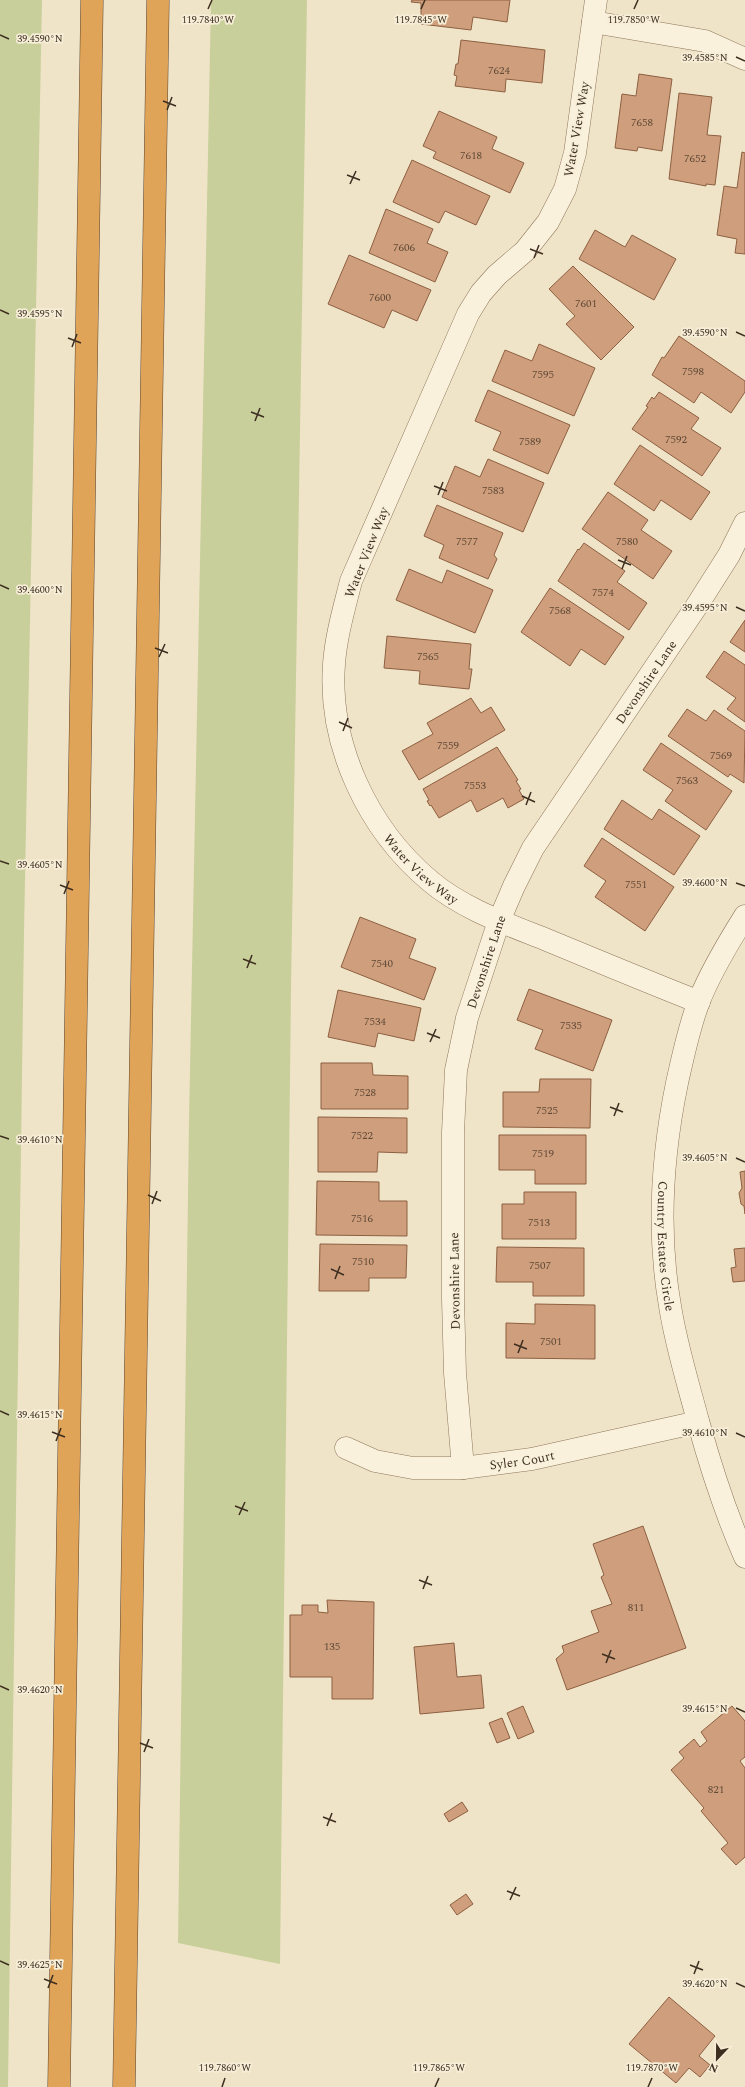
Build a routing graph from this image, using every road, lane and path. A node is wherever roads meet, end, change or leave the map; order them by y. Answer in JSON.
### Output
{"nodes":[{"id":1,"x":92,"y":0,"type":"edge"},
{"id":2,"x":158,"y":0,"type":"edge"},
{"id":3,"x":596,"y":0,"type":"edge"},
{"id":4,"x":593,"y":22,"type":"junction"},
{"id":5,"x":745,"y":60,"type":"edge"},
{"id":6,"x":745,"y":523,"type":"edge"},
{"id":7,"x":745,"y":916,"type":"edge"},
{"id":8,"x":499,"y":921,"type":"junction"},
{"id":9,"x":699,"y":1002,"type":"junction"},
{"id":10,"x":698,"y":1422,"type":"junction"},
{"id":11,"x":346,"y":1448,"type":"dead end"},
{"id":12,"x":463,"y":1468,"type":"junction"},
{"id":13,"x":745,"y":1557,"type":"edge"},
{"id":14,"x":59,"y":2087,"type":"edge"},
{"id":15,"x":124,"y":2087,"type":"edge"}],
"edges":[{"from":1,"to":14,"type":"highway"},
{"from":2,"to":15,"type":"highway"},
{"from":3,"to":4,"type":"street","name":"Water View Way"},
{"from":4,"to":5,"type":"street"},
{"from":4,"to":8,"type":"street","name":"Water View Way"},
{"from":6,"to":8,"type":"street","name":"Devonshire Lane"},
{"from":7,"to":9,"type":"street","name":"Country Estates Circle"},
{"from":8,"to":9,"type":"street","name":"Water View Way"},
{"from":8,"to":12,"type":"street","name":"Devonshire Lane"},
{"from":9,"to":10,"type":"street","name":"Country Estates Circle"},
{"from":10,"to":12,"type":"street","name":"Syler Court"},
{"from":10,"to":13,"type":"street","name":"Country Estates Circle"},
{"from":11,"to":12,"type":"street","name":"Syler Court"}]}
